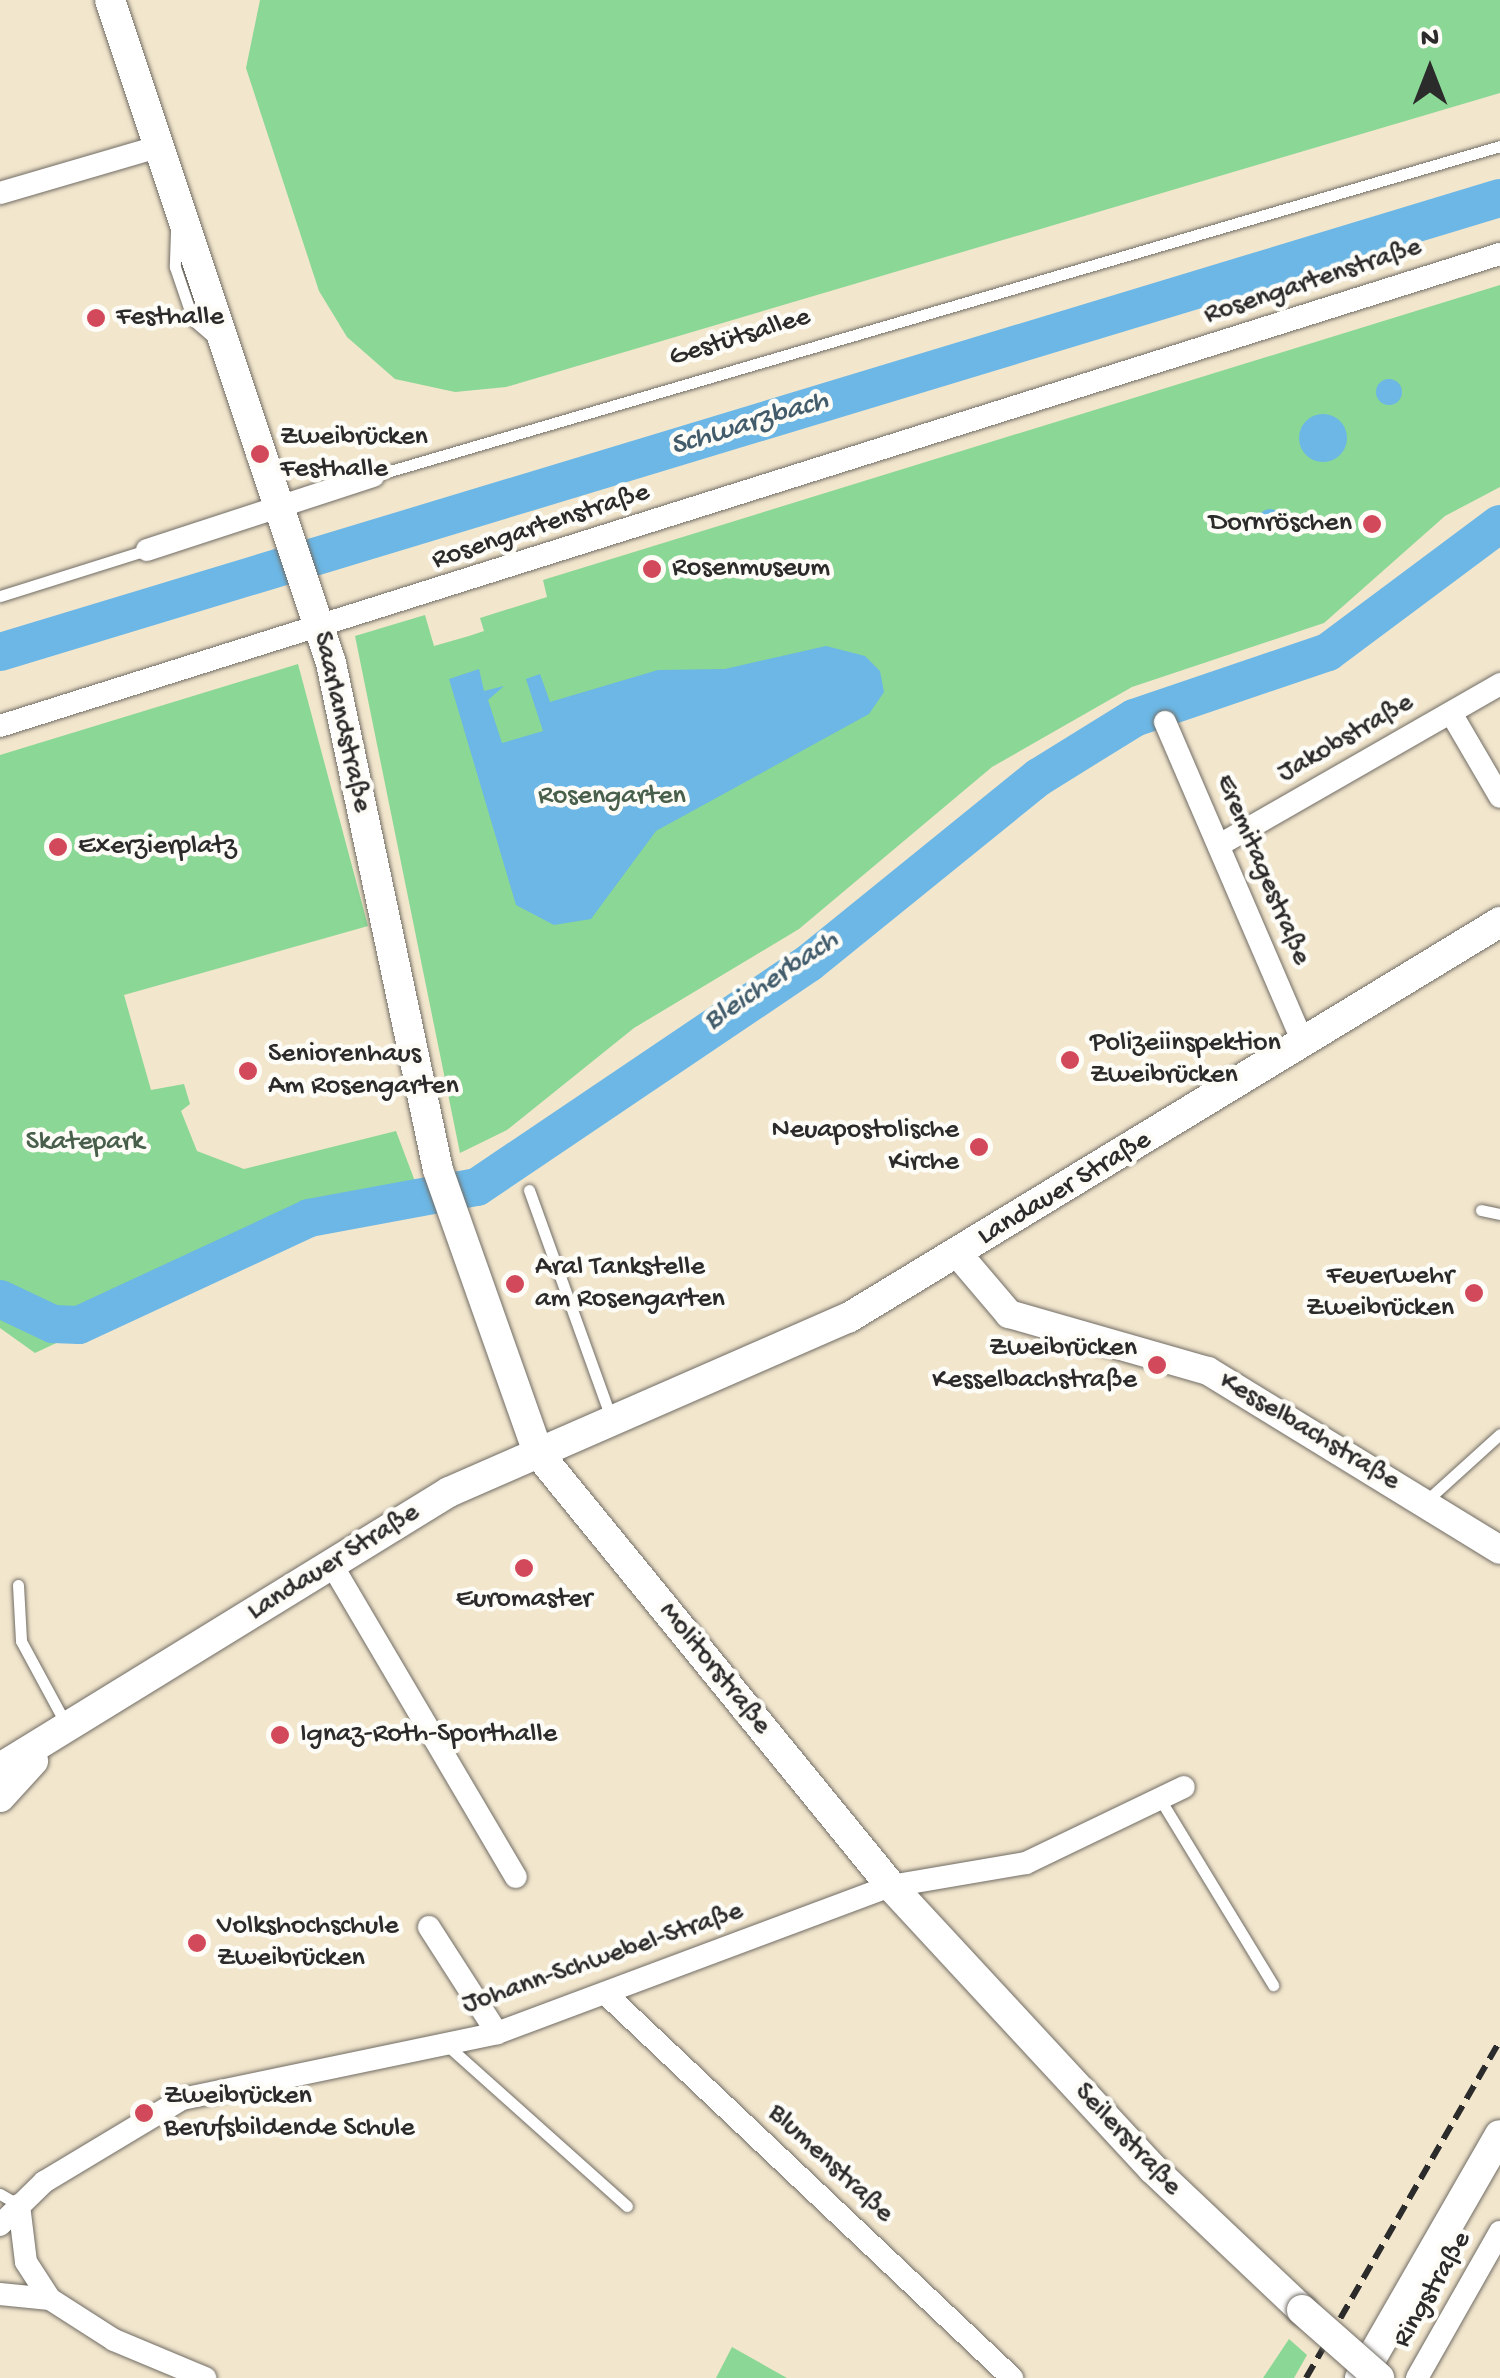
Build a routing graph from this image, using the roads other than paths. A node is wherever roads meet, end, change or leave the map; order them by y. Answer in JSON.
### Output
{"nodes":[{"id":1,"x":110,"y":0,"type":"edge"},
{"id":2,"x":157,"y":146,"type":"junction"},
{"id":3,"x":1500,"y":146,"type":"edge"},
{"id":4,"x":0,"y":193,"type":"edge"},
{"id":5,"x":1500,"y":254,"type":"edge"},
{"id":6,"x":374,"y":476,"type":"joint"},
{"id":7,"x":282,"y":513,"type":"junction"},
{"id":8,"x":148,"y":550,"type":"joint"},
{"id":9,"x":0,"y":596,"type":"edge"},
{"id":10,"x":321,"y":631,"type":"junction"},
{"id":11,"x":1500,"y":684,"type":"edge"},
{"id":12,"x":1451,"y":714,"type":"junction"},
{"id":13,"x":1165,"y":722,"type":"dead end"},
{"id":14,"x":0,"y":726,"type":"edge"},
{"id":15,"x":1500,"y":797,"type":"edge"},
{"id":16,"x":1221,"y":844,"type":"junction"},
{"id":17,"x":1500,"y":922,"type":"edge"},
{"id":18,"x":1302,"y":1042,"type":"junction"},
{"id":19,"x":530,"y":1190,"type":"dead end"},
{"id":20,"x":1481,"y":1210,"type":"dead end"},
{"id":21,"x":1500,"y":1214,"type":"edge"},
{"id":22,"x":958,"y":1254,"type":"junction"},
{"id":23,"x":613,"y":1422,"type":"junction"},
{"id":24,"x":1500,"y":1434,"type":"edge"},
{"id":25,"x":538,"y":1453,"type":"junction"},
{"id":26,"x":1426,"y":1502,"type":"junction"},
{"id":27,"x":1500,"y":1550,"type":"edge"},
{"id":28,"x":332,"y":1565,"type":"junction"},
{"id":29,"x":18,"y":1585,"type":"dead end"},
{"id":30,"x":69,"y":1730,"type":"junction"},
{"id":31,"x":0,"y":1768,"type":"edge"},
{"id":32,"x":1184,"y":1787,"type":"dead end"},
{"id":33,"x":0,"y":1797,"type":"edge"},
{"id":34,"x":1160,"y":1799,"type":"junction"},
{"id":35,"x":516,"y":1877,"type":"dead end"},
{"id":36,"x":891,"y":1886,"type":"junction"},
{"id":37,"x":430,"y":1927,"type":"dead end"},
{"id":38,"x":1273,"y":1985,"type":"dead end"},
{"id":39,"x":606,"y":1994,"type":"junction"},
{"id":40,"x":498,"y":2033,"type":"junction"},
{"id":41,"x":446,"y":2044,"type":"junction"},
{"id":42,"x":1500,"y":2135,"type":"edge"},
{"id":43,"x":9,"y":2200,"type":"edge"},
{"id":44,"x":628,"y":2206,"type":"dead end"},
{"id":45,"x":0,"y":2225,"type":"edge"},
{"id":46,"x":1500,"y":2232,"type":"edge"},
{"id":47,"x":0,"y":2278,"type":"edge"},
{"id":48,"x":44,"y":2290,"type":"junction"},
{"id":49,"x":0,"y":2294,"type":"edge"},
{"id":50,"x":205,"y":2378,"type":"edge"},
{"id":51,"x":1012,"y":2378,"type":"edge"},
{"id":52,"x":1360,"y":2378,"type":"edge"},
{"id":53,"x":1379,"y":2378,"type":"edge"},
{"id":54,"x":1417,"y":2378,"type":"edge"}],
"edges":[{"from":1,"to":2,"type":"main road","name":"Saarlandstraße"},
{"from":2,"to":4,"type":"street"},
{"from":2,"to":7,"type":"main road","name":"Saarlandstraße"},
{"from":3,"to":6,"type":"lane","name":"Gestütsallee"},
{"from":5,"to":10,"type":"street","name":"Rosengartenstraße"},
{"from":6,"to":7,"type":"street","name":"Gestütsallee"},
{"from":7,"to":8,"type":"street","name":"Gestütsallee"},
{"from":7,"to":10,"type":"main road","name":"Saarlandstraße"},
{"from":8,"to":9,"type":"lane","name":"Gestütsallee"},
{"from":10,"to":14,"type":"street","name":"Rosengartenstraße"},
{"from":10,"to":25,"type":"main road","name":"Saarlandstraße"},
{"from":11,"to":12,"type":"street","name":"Jakobstraße"},
{"from":12,"to":15,"type":"street"},
{"from":12,"to":16,"type":"street","name":"Jakobstraße"},
{"from":13,"to":16,"type":"street","name":"Eremitagestraße"},
{"from":16,"to":18,"type":"street","name":"Eremitagestraße"},
{"from":17,"to":18,"type":"main road","name":"Landauer Straße"},
{"from":18,"to":22,"type":"main road","name":"Landauer Straße"},
{"from":19,"to":23,"type":"lane"},
{"from":20,"to":21,"type":"lane"},
{"from":22,"to":23,"type":"main road","name":"Landauer Straße"},
{"from":22,"to":26,"type":"street","name":"Kesselbachstraße"},
{"from":23,"to":25,"type":"main road","name":"Landauer Straße"},
{"from":24,"to":26,"type":"lane"},
{"from":25,"to":28,"type":"main road","name":"Landauer Straße"},
{"from":25,"to":36,"type":"main road","name":"Molitorstraße"},
{"from":26,"to":27,"type":"street","name":"Kesselbachstraße"},
{"from":28,"to":30,"type":"main road","name":"Landauer Straße"},
{"from":28,"to":35,"type":"street"},
{"from":29,"to":30,"type":"lane"},
{"from":30,"to":31,"type":"main road","name":"Landauer Straße"},
{"from":30,"to":33,"type":"main road","name":"Landauer Straße"},
{"from":32,"to":34,"type":"street","name":"Johann-Schwebel-Straße"},
{"from":34,"to":36,"type":"street","name":"Johann-Schwebel-Straße"},
{"from":34,"to":38,"type":"lane"},
{"from":36,"to":39,"type":"street","name":"Johann-Schwebel-Straße"},
{"from":36,"to":53,"type":"main road","name":"Seilerstraße","bridge":true},
{"from":37,"to":40,"type":"street"},
{"from":39,"to":40,"type":"street","name":"Johann-Schwebel-Straße"},
{"from":39,"to":51,"type":"street","name":"Blumenstraße"},
{"from":40,"to":41,"type":"street","name":"Johann-Schwebel-Straße"},
{"from":41,"to":43,"type":"street","name":"Johann-Schwebel-Straße"},
{"from":41,"to":44,"type":"lane"},
{"from":42,"to":52,"type":"main road"},
{"from":43,"to":45,"type":"street","name":"Johann-Schwebel-Straße"},
{"from":43,"to":48,"type":"street"},
{"from":46,"to":54,"type":"street","name":"Ringstraße"},
{"from":47,"to":48,"type":"street"},
{"from":48,"to":49,"type":"street"},
{"from":48,"to":50,"type":"street"}]}
